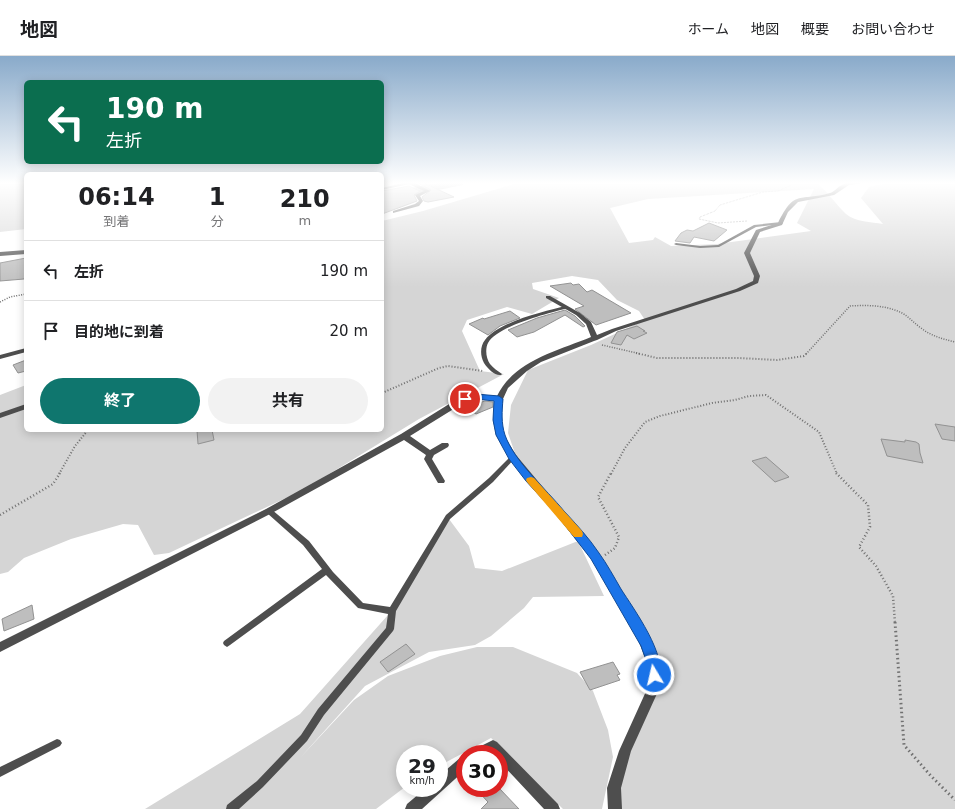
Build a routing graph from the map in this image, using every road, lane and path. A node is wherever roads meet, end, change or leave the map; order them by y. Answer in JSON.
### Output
{"nodes":[{"id":1,"x":700,"y":217,"type":"edge"},
{"id":2,"x":784,"y":217,"type":"edge"},
{"id":3,"x":781,"y":223,"type":"junction"},
{"id":4,"x":755,"y":226,"type":"junction"},
{"id":5,"x":676,"y":244,"type":"dead end"},
{"id":6,"x":24,"y":252,"type":"edge"},
{"id":7,"x":0,"y":254,"type":"edge"},
{"id":8,"x":24,"y":294,"type":"edge"},
{"id":9,"x":548,"y":297,"type":"dead end"},
{"id":10,"x":0,"y":302,"type":"edge"},
{"id":11,"x":566,"y":307,"type":"junction"},
{"id":12,"x":595,"y":339,"type":"junction"},
{"id":13,"x":955,"y":342,"type":"edge"},
{"id":14,"x":24,"y":351,"type":"edge"},
{"id":15,"x":0,"y":357,"type":"edge"},
{"id":16,"x":499,"y":374,"type":"joint"},
{"id":17,"x":384,"y":392,"type":"edge"},
{"id":18,"x":499,"y":399,"type":"junction"},
{"id":19,"x":24,"y":407,"type":"edge"},
{"id":20,"x":0,"y":416,"type":"edge"},
{"id":21,"x":86,"y":432,"type":"edge"},
{"id":22,"x":404,"y":436,"type":"junction"},
{"id":23,"x":445,"y":446,"type":"dead end"},
{"id":24,"x":430,"y":454,"type":"junction"},
{"id":25,"x":513,"y":457,"type":"junction"},
{"id":26,"x":441,"y":481,"type":"dead end"},
{"id":27,"x":269,"y":511,"type":"junction"},
{"id":28,"x":0,"y":514,"type":"edge"},
{"id":29,"x":598,"y":561,"type":"junction"},
{"id":30,"x":327,"y":570,"type":"junction"},
{"id":31,"x":392,"y":611,"type":"junction"},
{"id":32,"x":226,"y":643,"type":"dead end"},
{"id":33,"x":0,"y":646,"type":"edge"},
{"id":34,"x":57,"y":742,"type":"dead end"},
{"id":35,"x":508,"y":762,"type":"edge"},
{"id":36,"x":456,"y":770,"type":"edge"},
{"id":37,"x":0,"y":772,"type":"edge"},
{"id":38,"x":448,"y":777,"type":"edge"},
{"id":39,"x":426,"y":797,"type":"edge"},
{"id":40,"x":955,"y":800,"type":"edge"},
{"id":41,"x":231,"y":809,"type":"edge"},
{"id":42,"x":412,"y":809,"type":"edge"},
{"id":43,"x":553,"y":809,"type":"edge"},
{"id":44,"x":615,"y":809,"type":"edge"}],
"edges":[{"from":1,"to":4,"type":"path"},
{"from":2,"to":3,"type":"street"},
{"from":3,"to":4,"type":"lane"},
{"from":3,"to":12,"type":"street"},
{"from":4,"to":5,"type":"lane"},
{"from":6,"to":7,"type":"street"},
{"from":8,"to":10,"type":"path"},
{"from":9,"to":11,"type":"street"},
{"from":11,"to":12,"type":"street"},
{"from":11,"to":16,"type":"lane"},
{"from":12,"to":13,"type":"path"},
{"from":12,"to":18,"type":"street"},
{"from":14,"to":15,"type":"street"},
{"from":16,"to":17,"type":"path"},
{"from":18,"to":22,"type":"street"},
{"from":18,"to":25,"type":"street"},
{"from":19,"to":20,"type":"street"},
{"from":21,"to":28,"type":"path"},
{"from":22,"to":24,"type":"street"},
{"from":22,"to":27,"type":"street"},
{"from":23,"to":24,"type":"street"},
{"from":24,"to":26,"type":"street"},
{"from":25,"to":29,"type":"street"},
{"from":25,"to":31,"type":"lane"},
{"from":27,"to":30,"type":"lane"},
{"from":27,"to":33,"type":"street"},
{"from":29,"to":40,"type":"path"},
{"from":29,"to":44,"type":"street"},
{"from":30,"to":31,"type":"lane"},
{"from":30,"to":32,"type":"lane"},
{"from":31,"to":41,"type":"lane"},
{"from":34,"to":37,"type":"lane"},
{"from":35,"to":43,"type":"street"},
{"from":36,"to":38,"type":"street"},
{"from":39,"to":42,"type":"street"}]}
